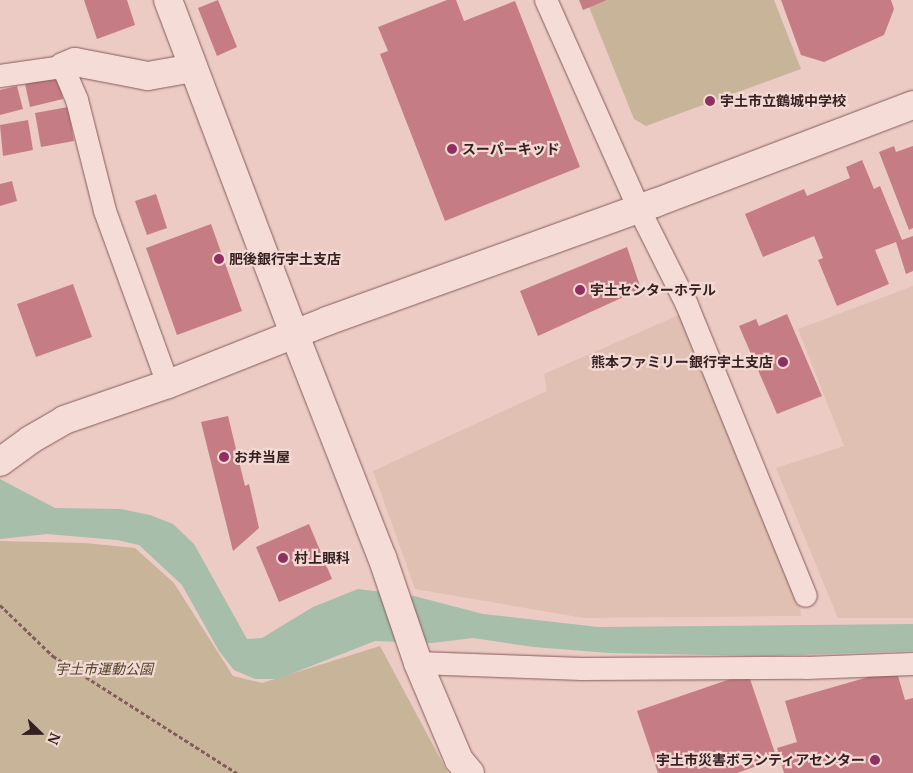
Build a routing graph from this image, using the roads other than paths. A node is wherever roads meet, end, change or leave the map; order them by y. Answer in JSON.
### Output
{"nodes":[{"id":1,"x":168,"y":0,"type":"edge"},
{"id":2,"x":546,"y":0,"type":"edge"},
{"id":3,"x":63,"y":67,"type":"junction"},
{"id":4,"x":193,"y":68,"type":"junction"},
{"id":5,"x":0,"y":76,"type":"edge"},
{"id":6,"x":913,"y":105,"type":"edge"},
{"id":7,"x":639,"y":209,"type":"junction"},
{"id":8,"x":294,"y":334,"type":"junction"},
{"id":9,"x":168,"y":384,"type":"junction"},
{"id":10,"x":0,"y":462,"type":"edge"},
{"id":11,"x":806,"y":596,"type":"dead end"},
{"id":12,"x":418,"y":663,"type":"junction"},
{"id":13,"x":913,"y":664,"type":"edge"},
{"id":14,"x":470,"y":773,"type":"edge"}],
"edges":[{"from":1,"to":4,"type":"street"},
{"from":2,"to":7,"type":"street"},
{"from":3,"to":4,"type":"street"},
{"from":3,"to":5,"type":"street"},
{"from":3,"to":9,"type":"street"},
{"from":4,"to":8,"type":"street"},
{"from":6,"to":7,"type":"street"},
{"from":7,"to":8,"type":"street"},
{"from":7,"to":11,"type":"street"},
{"from":8,"to":9,"type":"street"},
{"from":8,"to":12,"type":"street"},
{"from":9,"to":10,"type":"street"},
{"from":12,"to":13,"type":"street"},
{"from":12,"to":14,"type":"street"}]}
